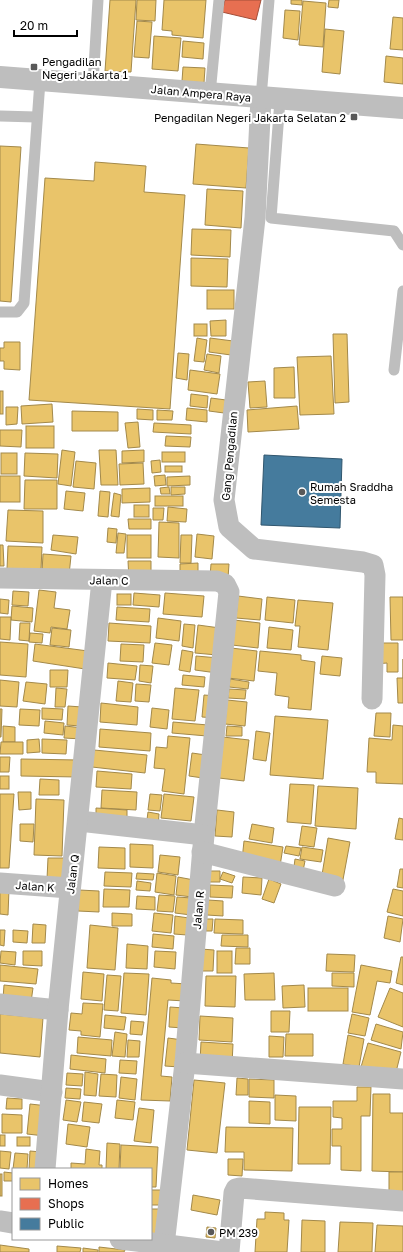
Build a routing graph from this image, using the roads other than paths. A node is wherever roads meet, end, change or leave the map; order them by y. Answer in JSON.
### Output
{"nodes":[{"id":1,"x":98,"y":0,"type":"edge"},
{"id":2,"x":219,"y":0,"type":"edge"},
{"id":3,"x":269,"y":0,"type":"edge"},
{"id":4,"x":0,"y":77,"type":"edge"},
{"id":5,"x":40,"y":81,"type":"junction"},
{"id":6,"x":92,"y":84,"type":"junction"},
{"id":7,"x":210,"y":94,"type":"junction"},
{"id":8,"x":270,"y":99,"type":"junction"},
{"id":9,"x":403,"y":108,"type":"edge"},
{"id":10,"x":0,"y":116,"type":"edge"},
{"id":11,"x":36,"y":117,"type":"junction"},
{"id":12,"x":403,"y":245,"type":"edge"},
{"id":13,"x":403,"y":291,"type":"edge"},
{"id":14,"x":0,"y":312,"type":"edge"},
{"id":15,"x":394,"y":370,"type":"dead end"},
{"id":16,"x":0,"y":578,"type":"edge"},
{"id":17,"x":102,"y":580,"type":"junction"},
{"id":18,"x":217,"y":581,"type":"joint"},
{"id":19,"x":372,"y":699,"type":"dead end"},
{"id":20,"x":78,"y":821,"type":"junction"},
{"id":21,"x":203,"y":844,"type":"junction"},
{"id":22,"x":0,"y":883,"type":"edge"},
{"id":23,"x":335,"y":886,"type":"dead end"},
{"id":24,"x":70,"y":888,"type":"junction"},
{"id":25,"x":0,"y":1004,"type":"edge"},
{"id":26,"x":58,"y":1010,"type":"junction"},
{"id":27,"x":185,"y":1063,"type":"junction"},
{"id":28,"x":403,"y":1079,"type":"edge"},
{"id":29,"x":0,"y":1085,"type":"edge"},
{"id":30,"x":52,"y":1092,"type":"junction"},
{"id":31,"x":45,"y":1168,"type":"edge"},
{"id":32,"x":403,"y":1201,"type":"edge"},
{"id":33,"x":0,"y":1221,"type":"edge"},
{"id":34,"x":12,"y":1223,"type":"edge"},
{"id":35,"x":127,"y":1240,"type":"edge"},
{"id":36,"x":164,"y":1245,"type":"junction"},
{"id":37,"x":223,"y":1252,"type":"edge"},
{"id":38,"x":229,"y":1252,"type":"edge"}],
"edges":[{"from":1,"to":6,"type":"lane"},
{"from":2,"to":7,"type":"lane"},
{"from":3,"to":8,"type":"lane"},
{"from":4,"to":5,"type":"street","name":"Jalan Ampera Raya"},
{"from":5,"to":6,"type":"street","name":"Jalan Ampera Raya"},
{"from":5,"to":11,"type":"lane"},
{"from":6,"to":7,"type":"street","name":"Jalan Ampera Raya"},
{"from":7,"to":8,"type":"street","name":"Jalan Ampera Raya"},
{"from":8,"to":9,"type":"street","name":"Jalan Ampera Raya"},
{"from":8,"to":12,"type":"lane"},
{"from":8,"to":19,"type":"street","name":"Gang Pengadilan"},
{"from":10,"to":11,"type":"lane"},
{"from":11,"to":14,"type":"lane"},
{"from":13,"to":15,"type":"lane"},
{"from":16,"to":17,"type":"street","name":"Jalan C"},
{"from":17,"to":18,"type":"street","name":"Jalan C"},
{"from":17,"to":20,"type":"street","name":"Jalan Q"},
{"from":18,"to":21,"type":"street","name":"Jalan R"},
{"from":20,"to":21,"type":"street"},
{"from":20,"to":24,"type":"street","name":"Jalan Q"},
{"from":21,"to":23,"type":"street"},
{"from":21,"to":27,"type":"street","name":"Jalan R"},
{"from":22,"to":24,"type":"street","name":"Jalan K"},
{"from":24,"to":26,"type":"street","name":"Jalan Q"},
{"from":25,"to":26,"type":"street"},
{"from":26,"to":30,"type":"street","name":"Jalan Q"},
{"from":27,"to":28,"type":"street"},
{"from":27,"to":36,"type":"street","name":"Jalan R"},
{"from":29,"to":30,"type":"street"},
{"from":30,"to":31,"type":"street","name":"Jalan Q"},
{"from":32,"to":38,"type":"street"},
{"from":33,"to":34,"type":"street"},
{"from":35,"to":36,"type":"street"},
{"from":36,"to":37,"type":"street"}]}
